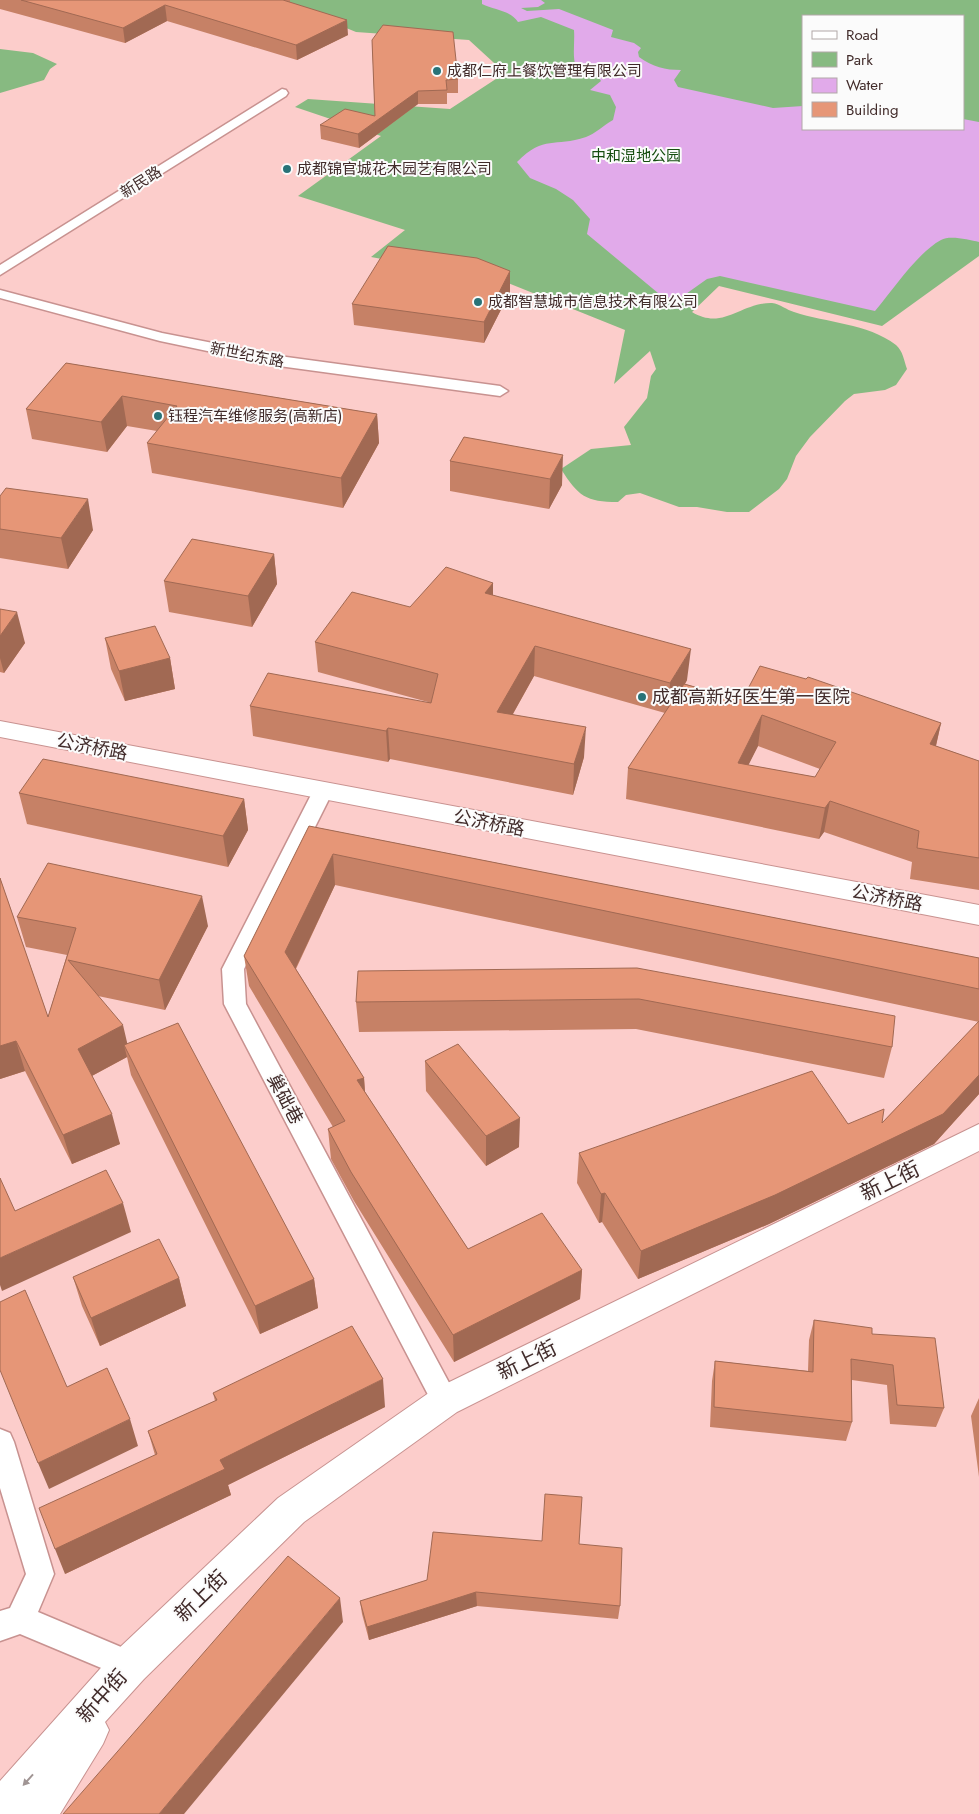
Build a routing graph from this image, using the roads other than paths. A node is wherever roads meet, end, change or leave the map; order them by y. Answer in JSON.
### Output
{"nodes":[{"id":1,"x":282,"y":93,"type":"dead end"},
{"id":2,"x":0,"y":271,"type":"edge"},
{"id":3,"x":0,"y":294,"type":"edge"},
{"id":4,"x":500,"y":391,"type":"dead end"},
{"id":5,"x":0,"y":729,"type":"edge"},
{"id":6,"x":323,"y":791,"type":"junction"},
{"id":7,"x":979,"y":915,"type":"edge"},
{"id":8,"x":979,"y":1137,"type":"edge"},
{"id":9,"x":445,"y":1401,"type":"junction"},
{"id":10,"x":0,"y":1442,"type":"edge"},
{"id":11,"x":10,"y":1622,"type":"edge"},
{"id":12,"x":130,"y":1665,"type":"junction"},
{"id":13,"x":0,"y":1811,"type":"edge"},
{"id":14,"x":37,"y":1814,"type":"edge"}],
"edges":[{"from":1,"to":2,"type":"street","name":"新民路"},
{"from":3,"to":4,"type":"street","name":"新世纪东路"},
{"from":5,"to":6,"type":"main road","name":"公济桥路"},
{"from":6,"to":7,"type":"main road","name":"公济桥路"},
{"from":6,"to":9,"type":"street","name":"巢础巷"},
{"from":8,"to":9,"type":"main road","name":"新上街"},
{"from":9,"to":12,"type":"main road","name":"新上街"},
{"from":10,"to":11,"type":"street"},
{"from":11,"to":12,"type":"street"},
{"from":12,"to":13,"type":"main road","name":"新中街","one_way":true},
{"from":12,"to":14,"type":"main road","name":"新中街"}]}
